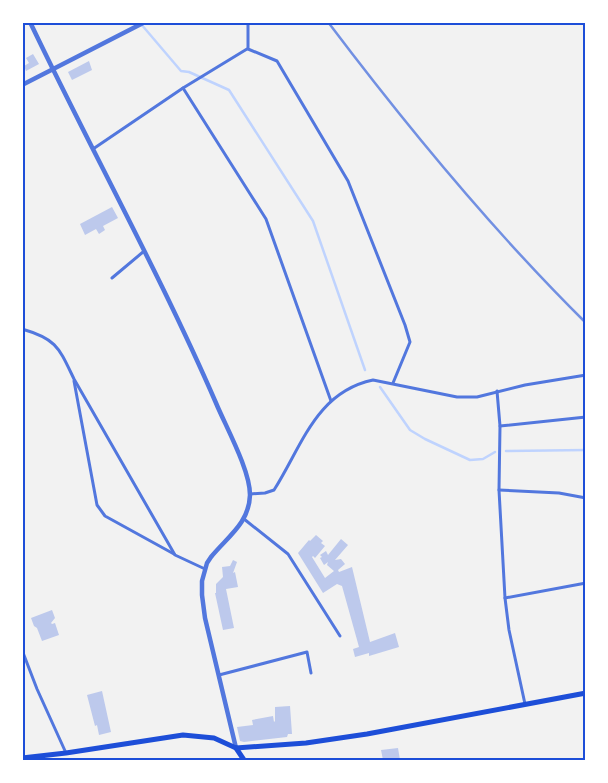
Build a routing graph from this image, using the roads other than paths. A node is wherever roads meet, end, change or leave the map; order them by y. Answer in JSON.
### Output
{"nodes":[{"id":1,"x":30,"y":22,"type":"edge"},
{"id":2,"x":145,"y":22,"type":"edge"},
{"id":3,"x":248,"y":22,"type":"edge"},
{"id":4,"x":248,"y":49,"type":"junction"},
{"id":5,"x":53,"y":71,"type":"junction"},
{"id":6,"x":22,"y":85,"type":"edge"},
{"id":7,"x":183,"y":88,"type":"junction"},
{"id":8,"x":92,"y":149,"type":"junction"},
{"id":9,"x":143,"y":252,"type":"junction"},
{"id":10,"x":112,"y":278,"type":"dead end"},
{"id":11,"x":22,"y":328,"type":"edge"},
{"id":12,"x":586,"y":375,"type":"edge"},
{"id":13,"x":74,"y":379,"type":"junction"},
{"id":14,"x":393,"y":383,"type":"junction"},
{"id":15,"x":497,"y":391,"type":"junction"},
{"id":16,"x":331,"y":401,"type":"junction"},
{"id":17,"x":586,"y":417,"type":"edge"},
{"id":18,"x":500,"y":426,"type":"junction"},
{"id":19,"x":499,"y":490,"type":"junction"},
{"id":20,"x":250,"y":494,"type":"junction"},
{"id":21,"x":586,"y":498,"type":"edge"},
{"id":22,"x":244,"y":520,"type":"junction"},
{"id":23,"x":174,"y":555,"type":"junction"},
{"id":24,"x":205,"y":569,"type":"junction"},
{"id":25,"x":586,"y":583,"type":"edge"},
{"id":26,"x":505,"y":598,"type":"junction"},
{"id":27,"x":340,"y":636,"type":"dead end"},
{"id":28,"x":22,"y":650,"type":"edge"},
{"id":29,"x":311,"y":673,"type":"dead end"},
{"id":30,"x":219,"y":675,"type":"junction"},
{"id":31,"x":586,"y":693,"type":"edge"},
{"id":32,"x":525,"y":704,"type":"junction"},
{"id":33,"x":236,"y":748,"type":"junction"},
{"id":34,"x":66,"y":753,"type":"junction"},
{"id":35,"x":22,"y":758,"type":"edge"},
{"id":36,"x":244,"y":760,"type":"edge"}],
"edges":[{"from":1,"to":5,"type":"street"},
{"from":2,"to":5,"type":"street"},
{"from":3,"to":4,"type":"street"},
{"from":4,"to":7,"type":"street"},
{"from":4,"to":14,"type":"street"},
{"from":5,"to":6,"type":"street"},
{"from":5,"to":8,"type":"street"},
{"from":7,"to":8,"type":"street"},
{"from":7,"to":16,"type":"street"},
{"from":8,"to":9,"type":"street"},
{"from":9,"to":10,"type":"street"},
{"from":9,"to":20,"type":"street"},
{"from":11,"to":13,"type":"street"},
{"from":12,"to":15,"type":"street"},
{"from":13,"to":23,"type":"street"},
{"from":13,"to":23,"type":"street"},
{"from":14,"to":15,"type":"street"},
{"from":14,"to":16,"type":"street"},
{"from":15,"to":18,"type":"street"},
{"from":16,"to":20,"type":"street"},
{"from":17,"to":18,"type":"street"},
{"from":18,"to":19,"type":"street"},
{"from":19,"to":21,"type":"street"},
{"from":19,"to":26,"type":"street"},
{"from":20,"to":22,"type":"street"},
{"from":22,"to":24,"type":"street"},
{"from":22,"to":27,"type":"street"},
{"from":23,"to":24,"type":"street"},
{"from":24,"to":30,"type":"street"},
{"from":25,"to":26,"type":"street"},
{"from":26,"to":32,"type":"street"},
{"from":28,"to":34,"type":"street"},
{"from":29,"to":30,"type":"street"},
{"from":30,"to":33,"type":"street"},
{"from":31,"to":32,"type":"main road"},
{"from":32,"to":33,"type":"main road"},
{"from":33,"to":34,"type":"main road"},
{"from":33,"to":36,"type":"main road"},
{"from":34,"to":35,"type":"main road"}]}
